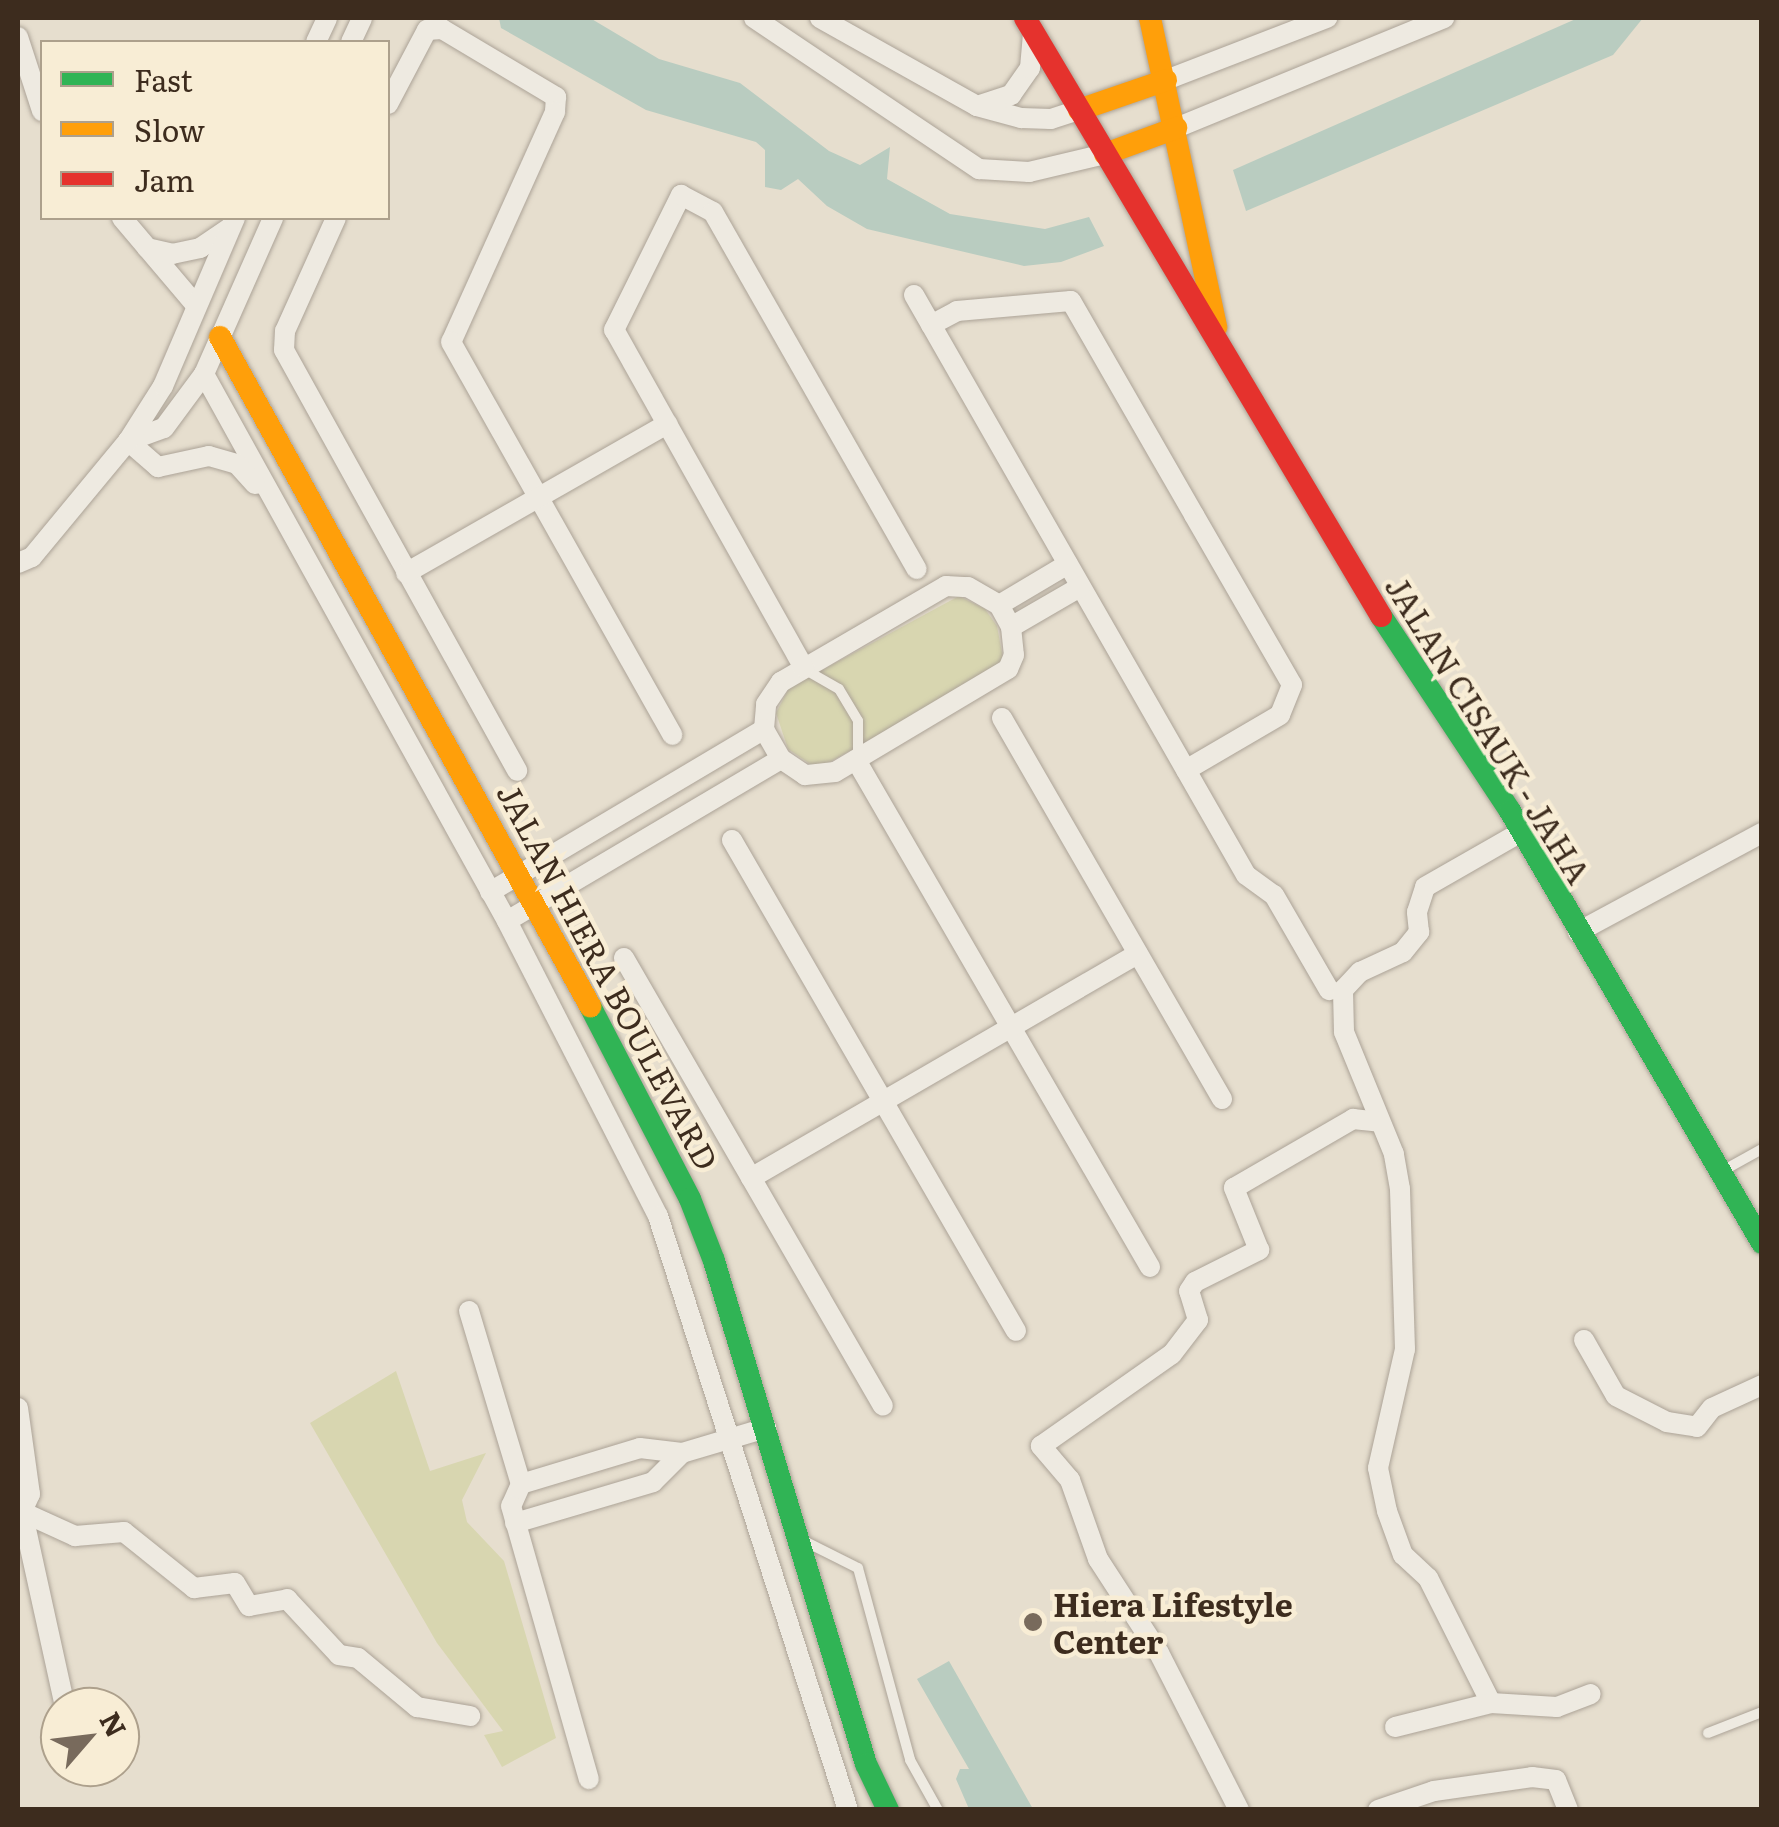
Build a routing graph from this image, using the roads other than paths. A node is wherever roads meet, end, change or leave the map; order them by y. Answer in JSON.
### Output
{"nodes":[{"id":1,"x":754,"y":18,"type":"edge"},
{"id":2,"x":820,"y":18,"type":"edge"},
{"id":3,"x":1150,"y":18,"type":"edge"},
{"id":4,"x":1327,"y":18,"type":"edge"},
{"id":5,"x":1444,"y":18,"type":"edge"},
{"id":6,"x":1029,"y":24,"type":"edge"},
{"id":7,"x":18,"y":37,"type":"edge"},
{"id":8,"x":1166,"y":80,"type":"junction"},
{"id":9,"x":390,"y":100,"type":"edge"},
{"id":10,"x":40,"y":105,"type":"edge"},
{"id":11,"x":978,"y":106,"type":"junction"},
{"id":12,"x":1079,"y":110,"type":"junction"},
{"id":13,"x":1176,"y":128,"type":"junction"},
{"id":14,"x":1105,"y":154,"type":"junction"},
{"id":15,"x":124,"y":220,"type":"edge"},
{"id":16,"x":272,"y":220,"type":"edge"},
{"id":17,"x":335,"y":220,"type":"edge"},
{"id":18,"x":232,"y":223,"type":"edge"},
{"id":19,"x":145,"y":247,"type":"junction"},
{"id":20,"x":914,"y":295,"type":"dead end"},
{"id":21,"x":195,"y":304,"type":"junction"},
{"id":22,"x":187,"y":325,"type":"junction"},
{"id":23,"x":930,"y":325,"type":"junction"},
{"id":24,"x":220,"y":337,"type":"junction"},
{"id":25,"x":1222,"y":354,"type":"junction"},
{"id":26,"x":173,"y":361,"type":"junction"},
{"id":27,"x":204,"y":374,"type":"junction"},
{"id":28,"x":667,"y":424,"type":"junction"},
{"id":29,"x":128,"y":441,"type":"junction"},
{"id":30,"x":538,"y":497,"type":"junction"},
{"id":31,"x":279,"y":510,"type":"junction"},
{"id":32,"x":18,"y":563,"type":"edge"},
{"id":33,"x":1068,"y":564,"type":"junction"},
{"id":34,"x":917,"y":569,"type":"dead end"},
{"id":35,"x":406,"y":572,"type":"junction"},
{"id":36,"x":1080,"y":586,"type":"junction"},
{"id":37,"x":999,"y":605,"type":"junction"},
{"id":38,"x":1011,"y":627,"type":"junction"},
{"id":39,"x":804,"y":668,"type":"junction"},
{"id":40,"x":1002,"y":718,"type":"dead end"},
{"id":41,"x":764,"y":729,"type":"junction"},
{"id":42,"x":672,"y":735,"type":"dead end"},
{"id":43,"x":781,"y":759,"type":"junction"},
{"id":44,"x":856,"y":760,"type":"junction"},
{"id":45,"x":517,"y":770,"type":"dead end"},
{"id":46,"x":1186,"y":770,"type":"junction"},
{"id":47,"x":624,"y":813,"type":"junction"},
{"id":48,"x":1521,"y":832,"type":"junction"},
{"id":49,"x":1762,"y":833,"type":"edge"},
{"id":50,"x":732,"y":840,"type":"dead end"},
{"id":51,"x":640,"y":842,"type":"junction"},
{"id":52,"x":521,"y":874,"type":"junction"},
{"id":53,"x":490,"y":892,"type":"junction"},
{"id":54,"x":537,"y":903,"type":"junction"},
{"id":55,"x":506,"y":922,"type":"junction"},
{"id":56,"x":1578,"y":932,"type":"junction"},
{"id":57,"x":1138,"y":954,"type":"junction"},
{"id":58,"x":624,"y":958,"type":"dead end"},
{"id":59,"x":1329,"y":990,"type":"dead end"},
{"id":60,"x":1011,"y":1027,"type":"junction"},
{"id":61,"x":1222,"y":1099,"type":"dead end"},
{"id":62,"x":883,"y":1102,"type":"junction"},
{"id":63,"x":1380,"y":1122,"type":"junction"},
{"id":64,"x":1762,"y":1149,"type":"edge"},
{"id":65,"x":1720,"y":1172,"type":"junction"},
{"id":66,"x":751,"y":1178,"type":"junction"},
{"id":67,"x":1762,"y":1243,"type":"edge"},
{"id":68,"x":1150,"y":1266,"type":"dead end"},
{"id":69,"x":469,"y":1311,"type":"dead end"},
{"id":70,"x":1016,"y":1331,"type":"dead end"},
{"id":71,"x":1584,"y":1340,"type":"dead end"},
{"id":72,"x":1762,"y":1385,"type":"edge"},
{"id":73,"x":883,"y":1406,"type":"dead end"},
{"id":74,"x":18,"y":1408,"type":"edge"},
{"id":75,"x":766,"y":1428,"type":"junction"},
{"id":76,"x":732,"y":1438,"type":"junction"},
{"id":77,"x":682,"y":1453,"type":"junction"},
{"id":78,"x":520,"y":1484,"type":"junction"},
{"id":79,"x":20,"y":1511,"type":"edge"},
{"id":80,"x":515,"y":1523,"type":"junction"},
{"id":81,"x":796,"y":1537,"type":"junction"},
{"id":82,"x":60,"y":1687,"type":"edge"},
{"id":83,"x":1591,"y":1694,"type":"dead end"},
{"id":84,"x":1491,"y":1703,"type":"junction"},
{"id":85,"x":1762,"y":1712,"type":"edge"},
{"id":86,"x":470,"y":1716,"type":"dead end"},
{"id":87,"x":1395,"y":1726,"type":"dead end"},
{"id":88,"x":1708,"y":1733,"type":"dead end"},
{"id":89,"x":589,"y":1779,"type":"dead end"},
{"id":90,"x":848,"y":1810,"type":"edge"},
{"id":91,"x":888,"y":1810,"type":"edge"},
{"id":92,"x":938,"y":1810,"type":"edge"},
{"id":93,"x":1239,"y":1810,"type":"edge"},
{"id":94,"x":1378,"y":1810,"type":"edge"},
{"id":95,"x":1568,"y":1810,"type":"edge"}],
"edges":[{"from":1,"to":14,"type":"street"},
{"from":2,"to":11,"type":"street"},
{"from":3,"to":8,"type":"main road"},
{"from":4,"to":8,"type":"street"},
{"from":5,"to":13,"type":"street"},
{"from":6,"to":11,"type":"street"},
{"from":6,"to":12,"type":"main road","name":"JALAN CISAUK - JAHA"},
{"from":7,"to":10,"type":"street"},
{"from":8,"to":12,"type":"main road"},
{"from":8,"to":13,"type":"main road"},
{"from":9,"to":30,"type":"street"},
{"from":11,"to":12,"type":"street"},
{"from":12,"to":14,"type":"main road","name":"JALAN CISAUK - JAHA"},
{"from":13,"to":14,"type":"main road"},
{"from":13,"to":25,"type":"main road"},
{"from":14,"to":25,"type":"main road","name":"JALAN CISAUK - JAHA"},
{"from":15,"to":19,"type":"street"},
{"from":16,"to":24,"type":"street"},
{"from":17,"to":35,"type":"street"},
{"from":18,"to":19,"type":"street"},
{"from":18,"to":21,"type":"street"},
{"from":19,"to":21,"type":"street"},
{"from":20,"to":23,"type":"street"},
{"from":21,"to":22,"type":"street"},
{"from":22,"to":24,"type":"street"},
{"from":22,"to":26,"type":"street"},
{"from":23,"to":33,"type":"street"},
{"from":23,"to":46,"type":"street"},
{"from":24,"to":27,"type":"street"},
{"from":24,"to":52,"type":"main road","name":"JALAN HIERA BOULEVARD"},
{"from":25,"to":48,"type":"main road","name":"JALAN CISAUK - JAHA"},
{"from":26,"to":27,"type":"street"},
{"from":26,"to":29,"type":"street"},
{"from":27,"to":29,"type":"street"},
{"from":27,"to":31,"type":"street","name":"JALAN HIERA BOULEVARD"},
{"from":28,"to":30,"type":"street"},
{"from":28,"to":34,"type":"street"},
{"from":28,"to":39,"type":"street"},
{"from":29,"to":31,"type":"street"},
{"from":29,"to":32,"type":"street"},
{"from":30,"to":35,"type":"street"},
{"from":30,"to":42,"type":"street"},
{"from":31,"to":53,"type":"street","name":"JALAN HIERA BOULEVARD"},
{"from":33,"to":36,"type":"street"},
{"from":33,"to":37,"type":"street"},
{"from":35,"to":45,"type":"street"},
{"from":36,"to":38,"type":"street"},
{"from":36,"to":46,"type":"street"},
{"from":37,"to":38,"type":"street"},
{"from":37,"to":39,"type":"street"},
{"from":38,"to":44,"type":"street"},
{"from":39,"to":41,"type":"street"},
{"from":39,"to":44,"type":"lane"},
{"from":40,"to":57,"type":"street"},
{"from":41,"to":43,"type":"street"},
{"from":41,"to":47,"type":"street"},
{"from":43,"to":44,"type":"street"},
{"from":43,"to":51,"type":"street"},
{"from":44,"to":60,"type":"street"},
{"from":46,"to":59,"type":"street"},
{"from":47,"to":51,"type":"street"},
{"from":47,"to":52,"type":"street"},
{"from":48,"to":56,"type":"main road","name":"JALAN CISAUK - JAHA"},
{"from":48,"to":63,"type":"street"},
{"from":49,"to":56,"type":"street"},
{"from":50,"to":62,"type":"street"},
{"from":51,"to":54,"type":"street"},
{"from":52,"to":53,"type":"street"},
{"from":52,"to":54,"type":"main road","name":"JALAN HIERA BOULEVARD"},
{"from":53,"to":55,"type":"street","name":"JALAN HIERA BOULEVARD"},
{"from":54,"to":55,"type":"street"},
{"from":54,"to":75,"type":"main road","name":"JALAN HIERA BOULEVARD"},
{"from":55,"to":76,"type":"street","name":"JALAN HIERA BOULEVARD"},
{"from":56,"to":65,"type":"main road","name":"JALAN CISAUK - JAHA"},
{"from":57,"to":60,"type":"street"},
{"from":57,"to":61,"type":"street"},
{"from":58,"to":66,"type":"street"},
{"from":60,"to":62,"type":"street"},
{"from":60,"to":68,"type":"street"},
{"from":62,"to":66,"type":"street"},
{"from":62,"to":70,"type":"street"},
{"from":63,"to":84,"type":"street"},
{"from":63,"to":93,"type":"street"},
{"from":64,"to":65,"type":"lane"},
{"from":65,"to":67,"type":"main road","name":"JALAN CISAUK - JAHA"},
{"from":66,"to":73,"type":"street"},
{"from":69,"to":78,"type":"street"},
{"from":71,"to":72,"type":"street"},
{"from":74,"to":79,"type":"street"},
{"from":75,"to":76,"type":"street"},
{"from":75,"to":81,"type":"main road","name":"JALAN HIERA BOULEVARD"},
{"from":76,"to":77,"type":"street"},
{"from":76,"to":90,"type":"street","name":"JALAN HIERA BOULEVARD"},
{"from":77,"to":78,"type":"street"},
{"from":77,"to":80,"type":"street"},
{"from":78,"to":80,"type":"street"},
{"from":79,"to":82,"type":"street"},
{"from":79,"to":86,"type":"street"},
{"from":80,"to":89,"type":"street"},
{"from":81,"to":91,"type":"main road","name":"JALAN HIERA BOULEVARD"},
{"from":81,"to":92,"type":"lane"},
{"from":83,"to":84,"type":"street"},
{"from":84,"to":87,"type":"street"},
{"from":85,"to":88,"type":"lane"},
{"from":94,"to":95,"type":"street"}]}
